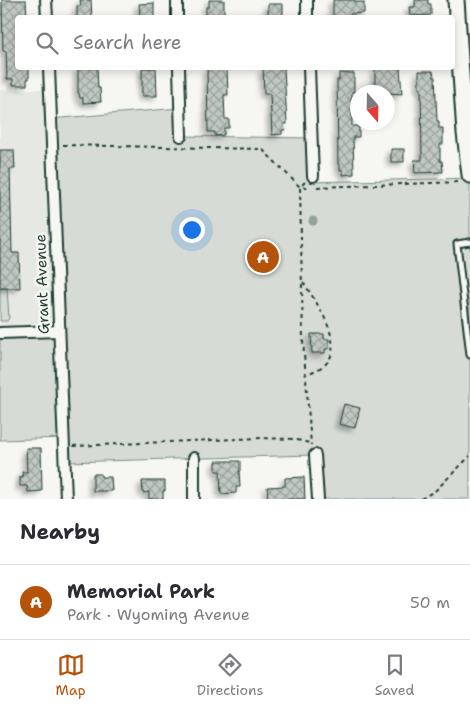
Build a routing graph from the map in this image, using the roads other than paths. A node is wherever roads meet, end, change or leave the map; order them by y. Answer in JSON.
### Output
{"nodes":[{"id":1,"x":46,"y":0,"type":"edge"},
{"id":2,"x":177,"y":0,"type":"edge"},
{"id":3,"x":307,"y":0,"type":"edge"},
{"id":4,"x":456,"y":0,"type":"edge"},
{"id":5,"x":47,"y":15,"type":"edge"},
{"id":6,"x":177,"y":15,"type":"edge"},
{"id":7,"x":308,"y":15,"type":"edge"},
{"id":8,"x":49,"y":70,"type":"edge"},
{"id":9,"x":179,"y":70,"type":"edge"},
{"id":10,"x":309,"y":70,"type":"edge"},
{"id":11,"x":466,"y":78,"type":"edge"},
{"id":12,"x":181,"y":136,"type":"dead end"},
{"id":13,"x":313,"y":176,"type":"road end"},
{"id":14,"x":465,"y":179,"type":"edge"},
{"id":15,"x":470,"y":242,"type":"edge"},
{"id":16,"x":59,"y":332,"type":"junction"},
{"id":17,"x":0,"y":333,"type":"edge"},
{"id":18,"x":470,"y":355,"type":"edge"},
{"id":19,"x":315,"y":455,"type":"road end"},
{"id":20,"x":194,"y":458,"type":"dead end"},
{"id":21,"x":66,"y":499,"type":"edge"},
{"id":22,"x":194,"y":499,"type":"edge"},
{"id":23,"x":318,"y":499,"type":"edge"}],
"edges":[{"from":1,"to":5,"type":"street"},
{"from":2,"to":6,"type":"street"},
{"from":3,"to":7,"type":"street"},
{"from":4,"to":11,"type":"street"},
{"from":8,"to":16,"type":"street","name":"Grant Avenue"},
{"from":9,"to":12,"type":"street"},
{"from":10,"to":13,"type":"street"},
{"from":11,"to":14,"type":"street"},
{"from":15,"to":18,"type":"lane"},
{"from":16,"to":17,"type":"street"},
{"from":16,"to":21,"type":"street","name":"Grant Avenue"},
{"from":19,"to":23,"type":"street"},
{"from":20,"to":22,"type":"street"}]}
